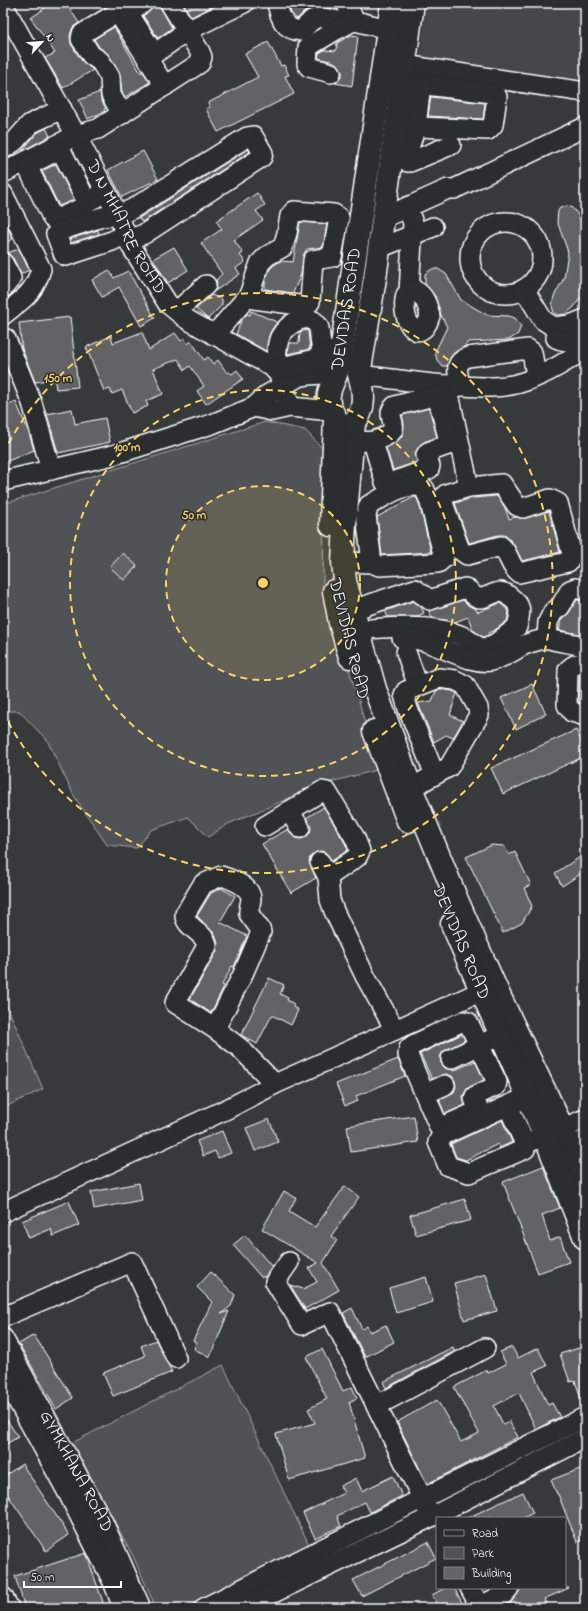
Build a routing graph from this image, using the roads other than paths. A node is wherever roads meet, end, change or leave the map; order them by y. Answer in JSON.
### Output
{"nodes":[{"id":1,"x":143,"y":3,"type":"edge"},
{"id":2,"x":171,"y":3,"type":"edge"},
{"id":3,"x":244,"y":3,"type":"edge"},
{"id":4,"x":277,"y":3,"type":"edge"},
{"id":5,"x":346,"y":3,"type":"edge"},
{"id":6,"x":392,"y":3,"type":"edge"},
{"id":7,"x":413,"y":3,"type":"edge"},
{"id":8,"x":3,"y":4,"type":"edge"},
{"id":9,"x":355,"y":21,"type":"junction"},
{"id":10,"x":388,"y":29,"type":"junction"},
{"id":11,"x":187,"y":31,"type":"junction"},
{"id":12,"x":305,"y":39,"type":"junction"},
{"id":13,"x":331,"y":73,"type":"dead end"},
{"id":14,"x":409,"y":77,"type":"junction"},
{"id":15,"x":162,"y":82,"type":"junction"},
{"id":16,"x":585,"y":92,"type":"edge"},
{"id":17,"x":62,"y":109,"type":"junction"},
{"id":18,"x":119,"y":109,"type":"junction"},
{"id":19,"x":406,"y":126,"type":"junction"},
{"id":20,"x":585,"y":127,"type":"edge"},
{"id":21,"x":80,"y":143,"type":"junction"},
{"id":22,"x":451,"y":145,"type":"dead end"},
{"id":23,"x":400,"y":148,"type":"junction"},
{"id":24,"x":3,"y":149,"type":"edge"},
{"id":25,"x":65,"y":159,"type":"junction"},
{"id":26,"x":5,"y":167,"type":"edge"},
{"id":27,"x":95,"y":171,"type":"junction"},
{"id":28,"x":76,"y":180,"type":"junction"},
{"id":29,"x":106,"y":192,"type":"junction"},
{"id":30,"x":4,"y":197,"type":"edge"},
{"id":31,"x":87,"y":202,"type":"junction"},
{"id":32,"x":118,"y":215,"type":"junction"},
{"id":33,"x":97,"y":218,"type":"junction"},
{"id":34,"x":410,"y":219,"type":"junction"},
{"id":35,"x":433,"y":221,"type":"dead end"},
{"id":36,"x":381,"y":232,"type":"junction"},
{"id":37,"x":127,"y":237,"type":"junction"},
{"id":38,"x":106,"y":243,"type":"junction"},
{"id":39,"x":3,"y":263,"type":"edge"},
{"id":40,"x":206,"y":285,"type":"dead end"},
{"id":41,"x":3,"y":288,"type":"edge"},
{"id":42,"x":524,"y":289,"type":"dead end"},
{"id":43,"x":409,"y":292,"type":"dead end"},
{"id":44,"x":249,"y":295,"type":"junction"},
{"id":45,"x":177,"y":311,"type":"junction"},
{"id":46,"x":3,"y":315,"type":"edge"},
{"id":47,"x":585,"y":319,"type":"edge"},
{"id":48,"x":585,"y":332,"type":"edge"},
{"id":49,"x":214,"y":335,"type":"junction"},
{"id":50,"x":6,"y":339,"type":"dead end"},
{"id":51,"x":560,"y":346,"type":"junction"},
{"id":52,"x":585,"y":349,"type":"edge"},
{"id":53,"x":331,"y":364,"type":"junction"},
{"id":54,"x":359,"y":375,"type":"junction"},
{"id":55,"x":279,"y":376,"type":"junction"},
{"id":56,"x":536,"y":376,"type":"junction"},
{"id":57,"x":445,"y":387,"type":"junction"},
{"id":58,"x":254,"y":407,"type":"junction"},
{"id":59,"x":290,"y":407,"type":"junction"},
{"id":60,"x":349,"y":427,"type":"junction"},
{"id":61,"x":51,"y":470,"type":"junction"},
{"id":62,"x":3,"y":481,"type":"edge"},
{"id":63,"x":469,"y":487,"type":"junction"},
{"id":64,"x":367,"y":521,"type":"junction"},
{"id":65,"x":345,"y":524,"type":"junction"},
{"id":66,"x":343,"y":562,"type":"junction"},
{"id":67,"x":372,"y":563,"type":"junction"},
{"id":68,"x":585,"y":590,"type":"edge"},
{"id":69,"x":380,"y":601,"type":"junction"},
{"id":70,"x":357,"y":627,"type":"junction"},
{"id":71,"x":389,"y":628,"type":"junction"},
{"id":72,"x":547,"y":638,"type":"junction"},
{"id":73,"x":585,"y":647,"type":"edge"},
{"id":74,"x":406,"y":652,"type":"dead end"},
{"id":75,"x":585,"y":665,"type":"edge"},
{"id":76,"x":418,"y":686,"type":"junction"},
{"id":77,"x":585,"y":716,"type":"edge"},
{"id":78,"x":434,"y":775,"type":"junction"},
{"id":79,"x":412,"y":788,"type":"junction"},
{"id":80,"x":289,"y":811,"type":"junction"},
{"id":81,"x":265,"y":826,"type":"dead end"},
{"id":82,"x":300,"y":828,"type":"dead end"},
{"id":83,"x":488,"y":989,"type":"junction"},
{"id":84,"x":215,"y":1029,"type":"junction"},
{"id":85,"x":395,"y":1030,"type":"junction"},
{"id":86,"x":500,"y":1035,"type":"junction"},
{"id":87,"x":480,"y":1045,"type":"junction"},
{"id":88,"x":451,"y":1059,"type":"dead end"},
{"id":89,"x":275,"y":1084,"type":"junction"},
{"id":90,"x":445,"y":1084,"type":"dead end"},
{"id":91,"x":425,"y":1094,"type":"junction"},
{"id":92,"x":527,"y":1097,"type":"junction"},
{"id":93,"x":508,"y":1106,"type":"junction"},
{"id":94,"x":585,"y":1119,"type":"edge"},
{"id":95,"x":563,"y":1141,"type":"edge"},
{"id":96,"x":525,"y":1144,"type":"junction"},
{"id":97,"x":585,"y":1184,"type":"edge"},
{"id":98,"x":3,"y":1212,"type":"edge"},
{"id":99,"x":585,"y":1238,"type":"edge"},
{"id":100,"x":289,"y":1262,"type":"dead end"},
{"id":101,"x":3,"y":1316,"type":"edge"},
{"id":102,"x":3,"y":1338,"type":"edge"},
{"id":103,"x":485,"y":1348,"type":"dead end"},
{"id":104,"x":176,"y":1358,"type":"dead end"},
{"id":105,"x":3,"y":1374,"type":"edge"},
{"id":106,"x":376,"y":1406,"type":"junction"},
{"id":107,"x":585,"y":1417,"type":"edge"},
{"id":108,"x":585,"y":1438,"type":"edge"},
{"id":109,"x":422,"y":1498,"type":"junction"},
{"id":110,"x":443,"y":1517,"type":"edge"},
{"id":111,"x":434,"y":1522,"type":"edge"},
{"id":112,"x":471,"y":1589,"type":"edge"},
{"id":113,"x":508,"y":1589,"type":"edge"},
{"id":114,"x":3,"y":1597,"type":"edge"},
{"id":115,"x":481,"y":1607,"type":"edge"},
{"id":116,"x":9,"y":1608,"type":"edge"},
{"id":117,"x":124,"y":1608,"type":"edge"},
{"id":118,"x":141,"y":1608,"type":"edge"},
{"id":119,"x":204,"y":1608,"type":"edge"},
{"id":120,"x":242,"y":1608,"type":"edge"}],
"edges":[{"from":1,"to":11,"type":"street"},
{"from":2,"to":11,"type":"street"},
{"from":3,"to":11,"type":"street"},
{"from":4,"to":12,"type":"street"},
{"from":5,"to":9,"type":"street"},
{"from":6,"to":10,"type":"main road","name":"DEVIDAS ROAD"},
{"from":7,"to":14,"type":"main road","name":"DEVIDAS ROAD"},
{"from":8,"to":17,"type":"street","name":"D N MHATRE ROAD"},
{"from":9,"to":10,"type":"street"},
{"from":9,"to":12,"type":"street"},
{"from":10,"to":53,"type":"main road","name":"DEVIDAS ROAD"},
{"from":11,"to":15,"type":"street"},
{"from":12,"to":13,"type":"street"},
{"from":14,"to":16,"type":"street"},
{"from":14,"to":19,"type":"main road","name":"DEVIDAS ROAD"},
{"from":14,"to":19,"type":"street"},
{"from":15,"to":18,"type":"street"},
{"from":15,"to":18,"type":"street"},
{"from":17,"to":21,"type":"street","name":"D N MHATRE ROAD"},
{"from":17,"to":24,"type":"street"},
{"from":18,"to":21,"type":"street"},
{"from":19,"to":23,"type":"main road","name":"DEVIDAS ROAD"},
{"from":20,"to":34,"type":"street"},
{"from":21,"to":25,"type":"street"},
{"from":21,"to":26,"type":"street"},
{"from":21,"to":27,"type":"street","name":"D N MHATRE ROAD"},
{"from":22,"to":23,"type":"street"},
{"from":23,"to":36,"type":"main road","name":"DEVIDAS ROAD"},
{"from":25,"to":28,"type":"street"},
{"from":25,"to":31,"type":"street"},
{"from":27,"to":28,"type":"street"},
{"from":27,"to":29,"type":"street","name":"D N MHATRE ROAD"},
{"from":28,"to":31,"type":"street"},
{"from":29,"to":31,"type":"street"},
{"from":29,"to":32,"type":"street","name":"D N MHATRE ROAD"},
{"from":30,"to":46,"type":"street"},
{"from":32,"to":33,"type":"street"},
{"from":32,"to":37,"type":"street","name":"D N MHATRE ROAD"},
{"from":32,"to":37,"type":"street"},
{"from":33,"to":38,"type":"street"},
{"from":33,"to":38,"type":"street"},
{"from":34,"to":35,"type":"street"},
{"from":34,"to":36,"type":"street"},
{"from":34,"to":36,"type":"street"},
{"from":34,"to":43,"type":"street"},
{"from":36,"to":54,"type":"main road","name":"DEVIDAS ROAD"},
{"from":37,"to":38,"type":"street"},
{"from":37,"to":45,"type":"street","name":"D N MHATRE ROAD"},
{"from":39,"to":41,"type":"street"},
{"from":40,"to":45,"type":"street"},
{"from":42,"to":47,"type":"street"},
{"from":44,"to":44,"type":"street"},
{"from":44,"to":49,"type":"street"},
{"from":45,"to":49,"type":"street","name":"D N MHATRE ROAD"},
{"from":48,"to":51,"type":"street"},
{"from":49,"to":55,"type":"street","name":"D N MHATRE ROAD"},
{"from":50,"to":61,"type":"street"},
{"from":51,"to":52,"type":"street"},
{"from":51,"to":56,"type":"street"},
{"from":53,"to":54,"type":"main road"},
{"from":53,"to":55,"type":"main road"},
{"from":53,"to":55,"type":"street"},
{"from":53,"to":60,"type":"main road","name":"DEVIDAS ROAD"},
{"from":54,"to":57,"type":"street"},
{"from":54,"to":60,"type":"main road","name":"DEVIDAS ROAD"},
{"from":55,"to":58,"type":"street"},
{"from":55,"to":59,"type":"street"},
{"from":56,"to":57,"type":"street"},
{"from":56,"to":57,"type":"street"},
{"from":57,"to":60,"type":"street"},
{"from":57,"to":60,"type":"street"},
{"from":57,"to":63,"type":"street"},
{"from":58,"to":59,"type":"street"},
{"from":58,"to":61,"type":"street"},
{"from":59,"to":60,"type":"street"},
{"from":60,"to":65,"type":"main road","name":"DEVIDAS ROAD"},
{"from":60,"to":83,"type":"main road","name":"DEVIDAS ROAD"},
{"from":61,"to":62,"type":"street"},
{"from":63,"to":63,"type":"street"},
{"from":64,"to":65,"type":"street"},
{"from":64,"to":67,"type":"street"},
{"from":64,"to":67,"type":"street"},
{"from":65,"to":66,"type":"main road","name":"DEVIDAS ROAD"},
{"from":66,"to":67,"type":"street"},
{"from":66,"to":70,"type":"main road","name":"DEVIDAS ROAD"},
{"from":68,"to":72,"type":"street"},
{"from":69,"to":70,"type":"street"},
{"from":69,"to":71,"type":"street"},
{"from":69,"to":71,"type":"street"},
{"from":70,"to":71,"type":"street"},
{"from":70,"to":72,"type":"street"},
{"from":70,"to":79,"type":"main road","name":"DEVIDAS ROAD"},
{"from":72,"to":73,"type":"street"},
{"from":74,"to":76,"type":"street"},
{"from":75,"to":77,"type":"street"},
{"from":76,"to":78,"type":"street"},
{"from":76,"to":78,"type":"street"},
{"from":78,"to":79,"type":"street"},
{"from":79,"to":83,"type":"main road","name":"DEVIDAS ROAD"},
{"from":80,"to":81,"type":"street"},
{"from":80,"to":82,"type":"street"},
{"from":80,"to":85,"type":"street"},
{"from":83,"to":85,"type":"street"},
{"from":83,"to":86,"type":"main road","name":"DEVIDAS ROAD"},
{"from":83,"to":95,"type":"main road","name":"DEVIDAS ROAD"},
{"from":84,"to":84,"type":"street"},
{"from":84,"to":89,"type":"street"},
{"from":85,"to":89,"type":"street"},
{"from":86,"to":87,"type":"street"},
{"from":86,"to":92,"type":"main road","name":"DEVIDAS ROAD"},
{"from":87,"to":88,"type":"street"},
{"from":87,"to":91,"type":"street"},
{"from":87,"to":91,"type":"street"},
{"from":89,"to":98,"type":"street"},
{"from":90,"to":91,"type":"street"},
{"from":92,"to":93,"type":"street"},
{"from":92,"to":95,"type":"main road","name":"DEVIDAS ROAD"},
{"from":93,"to":96,"type":"street"},
{"from":93,"to":96,"type":"street"},
{"from":94,"to":95,"type":"street"},
{"from":95,"to":96,"type":"street"},
{"from":95,"to":97,"type":"main road","name":"DEVIDAS ROAD"},
{"from":95,"to":99,"type":"main road","name":"DEVIDAS ROAD"},
{"from":100,"to":106,"type":"street"},
{"from":101,"to":104,"type":"street"},
{"from":102,"to":118,"type":"street","name":"GYMKHANA ROAD"},
{"from":103,"to":106,"type":"street"},
{"from":105,"to":117,"type":"street","name":"GYMKHANA ROAD"},
{"from":106,"to":109,"type":"street"},
{"from":107,"to":109,"type":"street"},
{"from":108,"to":110,"type":"street"},
{"from":109,"to":111,"type":"street"},
{"from":109,"to":119,"type":"street"},
{"from":111,"to":120,"type":"street"},
{"from":112,"to":115,"type":"street"},
{"from":113,"to":115,"type":"street"},
{"from":114,"to":116,"type":"street"}]}
